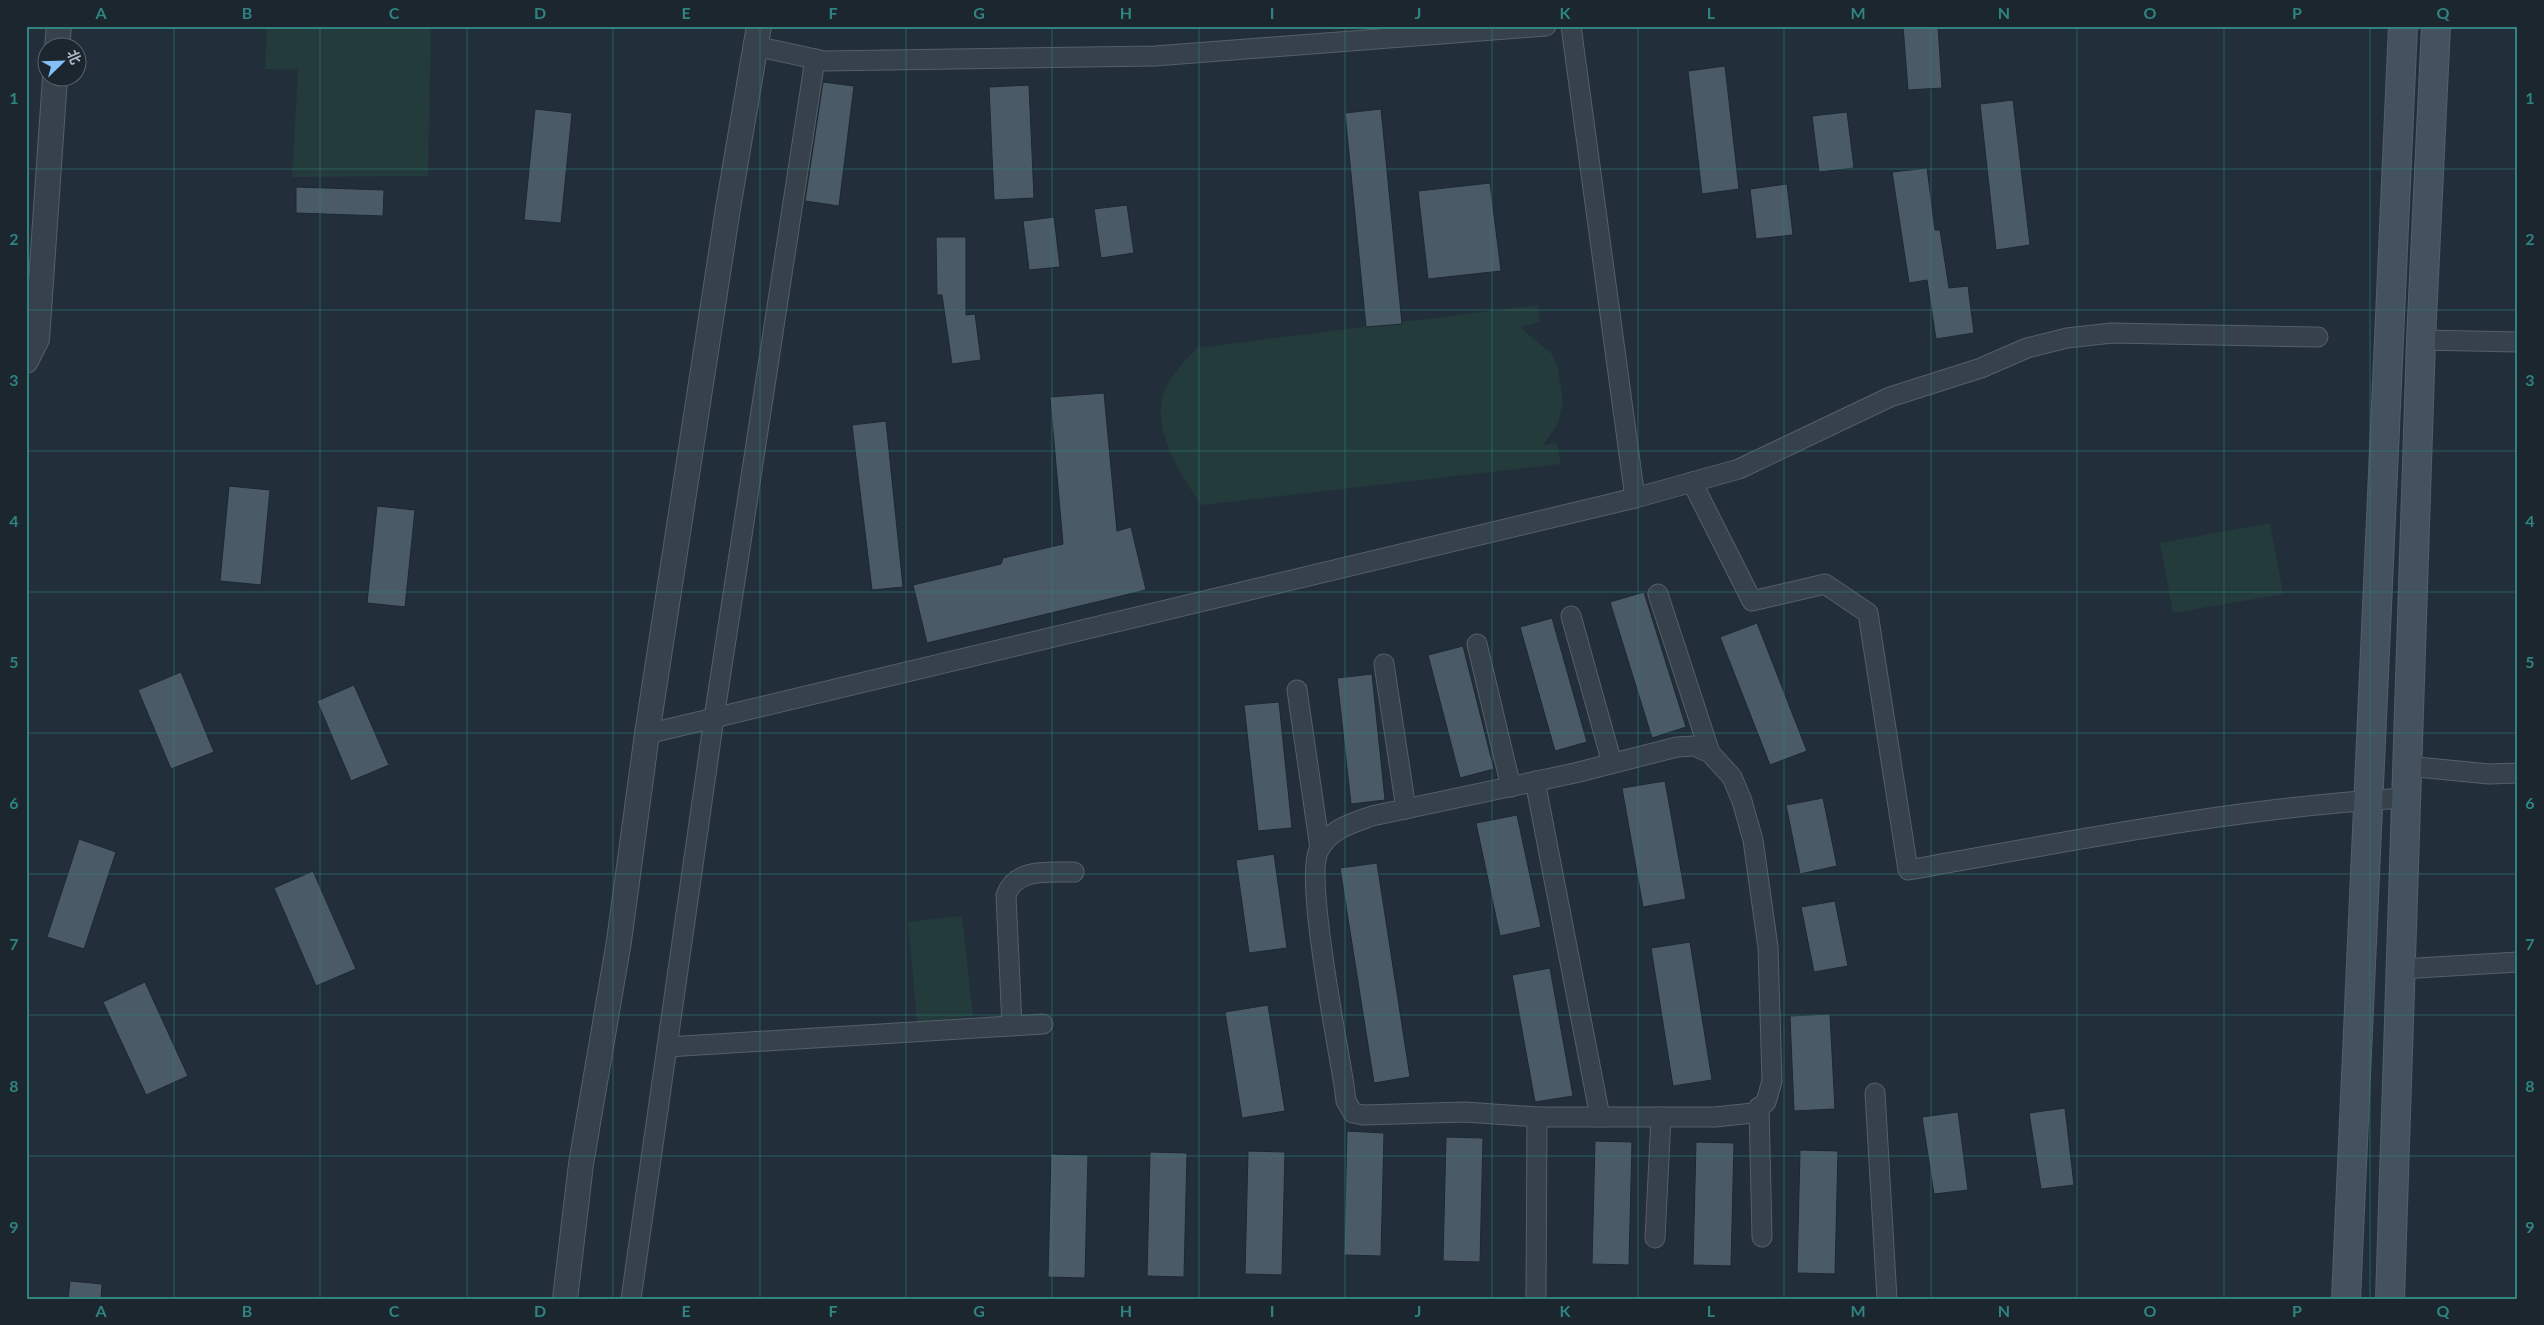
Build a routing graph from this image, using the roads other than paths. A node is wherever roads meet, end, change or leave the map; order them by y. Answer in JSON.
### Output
{"nodes":[{"id":1,"x":1546,"y":26,"type":"edge"},
{"id":2,"x":1570,"y":26,"type":"edge"},
{"id":3,"x":2402,"y":26,"type":"edge"},
{"id":4,"x":2436,"y":26,"type":"edge"},
{"id":5,"x":757,"y":36,"type":"edge"},
{"id":6,"x":815,"y":59,"type":"junction"},
{"id":7,"x":54,"y":88,"type":"edge"},
{"id":8,"x":2318,"y":337,"type":"dead end"},
{"id":9,"x":2421,"y":340,"type":"junction"},
{"id":10,"x":2518,"y":342,"type":"edge"},
{"id":11,"x":26,"y":361,"type":"edge"},
{"id":12,"x":1692,"y":482,"type":"junction"},
{"id":13,"x":1635,"y":498,"type":"junction"},
{"id":14,"x":1658,"y":594,"type":"dead end"},
{"id":15,"x":1572,"y":616,"type":"dead end"},
{"id":16,"x":1477,"y":644,"type":"dead end"},
{"id":17,"x":1384,"y":664,"type":"dead end"},
{"id":18,"x":1297,"y":690,"type":"dead end"},
{"id":19,"x":714,"y":718,"type":"junction"},
{"id":20,"x":647,"y":734,"type":"junction"},
{"id":21,"x":1710,"y":753,"type":"junction"},
{"id":22,"x":1612,"y":763,"type":"junction"},
{"id":23,"x":2407,"y":766,"type":"junction"},
{"id":24,"x":2518,"y":773,"type":"edge"},
{"id":25,"x":1535,"y":781,"type":"junction"},
{"id":26,"x":1511,"y":786,"type":"junction"},
{"id":27,"x":2406,"y":798,"type":"junction"},
{"id":28,"x":2368,"y":800,"type":"junction"},
{"id":29,"x":1406,"y":809,"type":"junction"},
{"id":30,"x":1320,"y":848,"type":"junction"},
{"id":31,"x":1074,"y":872,"type":"dead end"},
{"id":32,"x":2518,"y":962,"type":"edge"},
{"id":33,"x":2401,"y":969,"type":"junction"},
{"id":34,"x":1043,"y":1024,"type":"dead end"},
{"id":35,"x":1012,"y":1026,"type":"junction"},
{"id":36,"x":667,"y":1047,"type":"junction"},
{"id":37,"x":1875,"y":1093,"type":"dead end"},
{"id":38,"x":1759,"y":1107,"type":"junction"},
{"id":39,"x":1537,"y":1117,"type":"junction"},
{"id":40,"x":1661,"y":1117,"type":"junction"},
{"id":41,"x":1600,"y":1118,"type":"junction"},
{"id":42,"x":1762,"y":1237,"type":"dead end"},
{"id":43,"x":1655,"y":1238,"type":"dead end"},
{"id":44,"x":566,"y":1299,"type":"edge"},
{"id":45,"x":631,"y":1299,"type":"edge"},
{"id":46,"x":1536,"y":1299,"type":"edge"},
{"id":47,"x":1887,"y":1299,"type":"edge"},
{"id":48,"x":2346,"y":1299,"type":"edge"},
{"id":49,"x":2390,"y":1299,"type":"edge"}],
"edges":[{"from":1,"to":6,"type":"street"},
{"from":2,"to":13,"type":"street"},
{"from":3,"to":28,"type":"main road"},
{"from":4,"to":9,"type":"main road"},
{"from":5,"to":6,"type":"street"},
{"from":5,"to":20,"type":"street"},
{"from":6,"to":19,"type":"street"},
{"from":7,"to":11,"type":"street"},
{"from":8,"to":12,"type":"street"},
{"from":9,"to":10,"type":"street"},
{"from":9,"to":23,"type":"main road"},
{"from":12,"to":13,"type":"street"},
{"from":12,"to":28,"type":"street"},
{"from":13,"to":19,"type":"street"},
{"from":14,"to":21,"type":"street"},
{"from":15,"to":22,"type":"street"},
{"from":16,"to":26,"type":"street"},
{"from":17,"to":29,"type":"street"},
{"from":18,"to":30,"type":"street"},
{"from":19,"to":20,"type":"street"},
{"from":19,"to":36,"type":"street"},
{"from":20,"to":44,"type":"street"},
{"from":21,"to":22,"type":"street"},
{"from":21,"to":38,"type":"street"},
{"from":22,"to":25,"type":"street"},
{"from":23,"to":24,"type":"street"},
{"from":23,"to":27,"type":"main road"},
{"from":25,"to":26,"type":"street"},
{"from":25,"to":41,"type":"street"},
{"from":26,"to":29,"type":"street"},
{"from":27,"to":28,"type":"street"},
{"from":27,"to":33,"type":"main road"},
{"from":28,"to":48,"type":"main road"},
{"from":29,"to":30,"type":"street"},
{"from":30,"to":39,"type":"street"},
{"from":31,"to":35,"type":"street"},
{"from":32,"to":33,"type":"street"},
{"from":33,"to":49,"type":"main road"},
{"from":34,"to":35,"type":"street"},
{"from":35,"to":36,"type":"street"},
{"from":36,"to":45,"type":"street"},
{"from":37,"to":47,"type":"street"},
{"from":38,"to":40,"type":"street"},
{"from":38,"to":42,"type":"street"},
{"from":39,"to":41,"type":"street"},
{"from":39,"to":46,"type":"street"},
{"from":40,"to":41,"type":"street"},
{"from":40,"to":43,"type":"street"}]}
